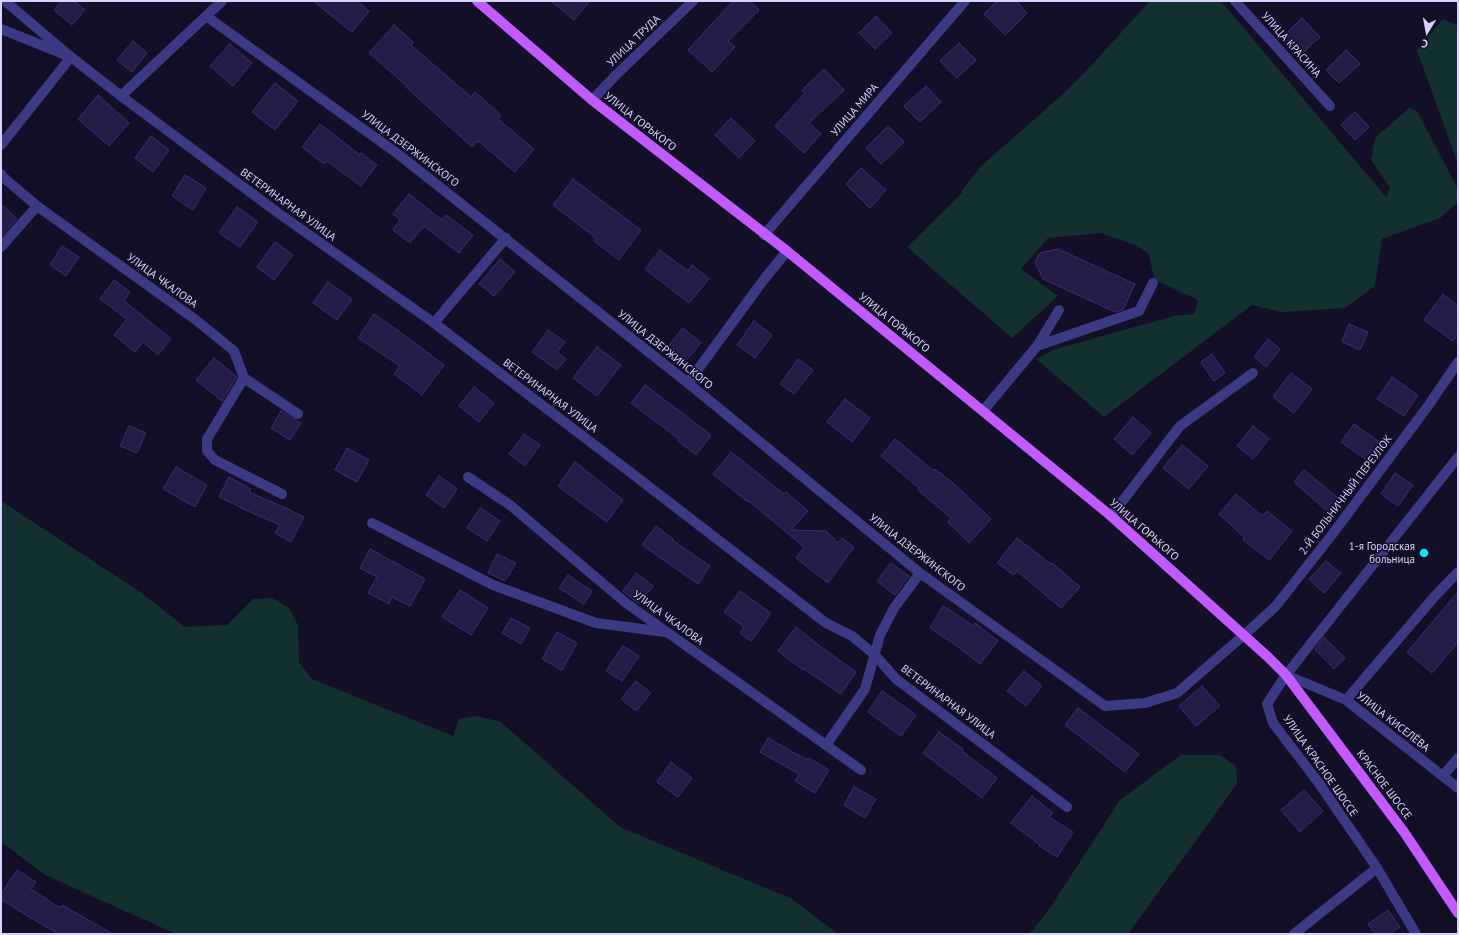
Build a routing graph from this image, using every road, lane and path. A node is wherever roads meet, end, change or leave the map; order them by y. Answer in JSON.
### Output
{"nodes":[{"id":1,"x":5,"y":1,"type":"edge"},
{"id":2,"x":222,"y":1,"type":"edge"},
{"id":3,"x":477,"y":1,"type":"edge"},
{"id":4,"x":693,"y":1,"type":"edge"},
{"id":5,"x":965,"y":1,"type":"edge"},
{"id":6,"x":1235,"y":1,"type":"edge"},
{"id":7,"x":206,"y":16,"type":"junction"},
{"id":8,"x":1,"y":29,"type":"edge"},
{"id":9,"x":71,"y":57,"type":"junction"},
{"id":10,"x":121,"y":96,"type":"junction"},
{"id":11,"x":592,"y":100,"type":"junction"},
{"id":12,"x":1330,"y":106,"type":"dead end"},
{"id":13,"x":1,"y":145,"type":"edge"},
{"id":14,"x":1,"y":174,"type":"edge"},
{"id":15,"x":37,"y":206,"type":"junction"},
{"id":16,"x":764,"y":235,"type":"junction"},
{"id":17,"x":506,"y":238,"type":"junction"},
{"id":18,"x":1,"y":247,"type":"edge"},
{"id":19,"x":787,"y":251,"type":"junction"},
{"id":20,"x":1152,"y":283,"type":"dead end"},
{"id":21,"x":1059,"y":310,"type":"dead end"},
{"id":22,"x":434,"y":323,"type":"junction"},
{"id":23,"x":1037,"y":346,"type":"junction"},
{"id":24,"x":1458,"y":362,"type":"edge"},
{"id":25,"x":1253,"y":373,"type":"dead end"},
{"id":26,"x":244,"y":378,"type":"junction"},
{"id":27,"x":688,"y":383,"type":"junction"},
{"id":28,"x":983,"y":411,"type":"junction"},
{"id":29,"x":298,"y":414,"type":"dead end"},
{"id":30,"x":1458,"y":457,"type":"edge"},
{"id":31,"x":468,"y":477,"type":"dead end"},
{"id":32,"x":282,"y":494,"type":"dead end"},
{"id":33,"x":1111,"y":516,"type":"junction"},
{"id":34,"x":372,"y":522,"type":"dead end"},
{"id":35,"x":1458,"y":572,"type":"edge"},
{"id":36,"x":920,"y":573,"type":"junction"},
{"id":37,"x":668,"y":633,"type":"junction"},
{"id":38,"x":1244,"y":636,"type":"junction"},
{"id":39,"x":875,"y":655,"type":"junction"},
{"id":40,"x":1286,"y":675,"type":"junction"},
{"id":41,"x":1346,"y":700,"type":"junction"},
{"id":42,"x":1105,"y":706,"type":"joint"},
{"id":43,"x":826,"y":745,"type":"junction"},
{"id":44,"x":1458,"y":758,"type":"edge"},
{"id":45,"x":861,"y":770,"type":"dead end"},
{"id":46,"x":1443,"y":776,"type":"junction"},
{"id":47,"x":1458,"y":788,"type":"edge"},
{"id":48,"x":1067,"y":807,"type":"dead end"},
{"id":49,"x":1377,"y":868,"type":"junction"},
{"id":50,"x":1458,"y":913,"type":"edge"},
{"id":51,"x":1294,"y":934,"type":"edge"},
{"id":52,"x":1416,"y":934,"type":"edge"}],
"edges":[{"from":1,"to":9,"type":"street"},
{"from":2,"to":7,"type":"street"},
{"from":3,"to":11,"type":"main road","name":"УЛИЦА ГОРЬКОГО"},
{"from":4,"to":11,"type":"street","name":"УЛИЦА ТРУДА"},
{"from":5,"to":16,"type":"street","name":"УЛИЦА МИРА"},
{"from":6,"to":12,"type":"street","name":"УЛИЦА КРАСИНА"},
{"from":7,"to":10,"type":"street"},
{"from":7,"to":17,"type":"street","name":"УЛИЦА ДЗЕРЖИНСКОГО"},
{"from":8,"to":9,"type":"street","name":"ВЕТЕРИНАРНАЯ УЛИЦА"},
{"from":9,"to":10,"type":"street","name":"ВЕТЕРИНАРНАЯ УЛИЦА"},
{"from":9,"to":13,"type":"street"},
{"from":10,"to":22,"type":"street","name":"ВЕТЕРИНАРНАЯ УЛИЦА"},
{"from":11,"to":16,"type":"main road","name":"УЛИЦА ГОРЬКОГО"},
{"from":14,"to":15,"type":"street","name":"УЛИЦА ЧКАЛОВА"},
{"from":15,"to":18,"type":"street"},
{"from":15,"to":26,"type":"street","name":"УЛИЦА ЧКАЛОВА"},
{"from":16,"to":19,"type":"main road","name":"УЛИЦА ГОРЬКОГО"},
{"from":17,"to":22,"type":"street"},
{"from":17,"to":27,"type":"street","name":"УЛИЦА ДЗЕРЖИНСКОГО"},
{"from":19,"to":27,"type":"street"},
{"from":19,"to":28,"type":"main road","name":"УЛИЦА ГОРЬКОГО"},
{"from":20,"to":23,"type":"street"},
{"from":21,"to":23,"type":"street"},
{"from":22,"to":39,"type":"street","name":"ВЕТЕРИНАРНАЯ УЛИЦА"},
{"from":23,"to":28,"type":"street"},
{"from":24,"to":38,"type":"street","name":"2-Й БОЛЬНИЧНЫЙ ПЕРЕУЛОК"},
{"from":25,"to":33,"type":"street"},
{"from":26,"to":29,"type":"street"},
{"from":26,"to":32,"type":"street"},
{"from":27,"to":36,"type":"street","name":"УЛИЦА ДЗЕРЖИНСКОГО"},
{"from":28,"to":33,"type":"main road","name":"УЛИЦА ГОРЬКОГО"},
{"from":30,"to":40,"type":"street"},
{"from":31,"to":37,"type":"street","name":"УЛИЦА ЧКАЛОВА"},
{"from":33,"to":38,"type":"main road","name":"УЛИЦА ГОРЬКОГО"},
{"from":34,"to":37,"type":"street"},
{"from":35,"to":41,"type":"street"},
{"from":36,"to":39,"type":"street"},
{"from":36,"to":42,"type":"street","name":"УЛИЦА ДЗЕРЖИНСКОГО"},
{"from":37,"to":43,"type":"street","name":"УЛИЦА ЧКАЛОВА"},
{"from":38,"to":40,"type":"main road","name":"УЛИЦА ГОРЬКОГО"},
{"from":38,"to":42,"type":"street","name":"2-Й БОЛЬНИЧНЫЙ ПЕРЕУЛОК"},
{"from":39,"to":43,"type":"street"},
{"from":39,"to":48,"type":"street","name":"ВЕТЕРИНАРНАЯ УЛИЦА"},
{"from":40,"to":41,"type":"street","name":"УЛИЦА КИСЕЛЁВА"},
{"from":40,"to":49,"type":"street","name":"УЛИЦА КРАСНОЕ ШОССЕ"},
{"from":40,"to":50,"type":"main road","name":"КРАСНОЕ ШОССЕ"},
{"from":41,"to":46,"type":"street","name":"УЛИЦА КИСЕЛЁВА"},
{"from":43,"to":45,"type":"street","name":"УЛИЦА ЧКАЛОВА"},
{"from":44,"to":46,"type":"street"},
{"from":46,"to":47,"type":"street","name":"УЛИЦА КИСЕЛЁВА"},
{"from":49,"to":51,"type":"street"},
{"from":49,"to":52,"type":"street","name":"УЛИЦА КРАСНОЕ ШОССЕ"}]}
